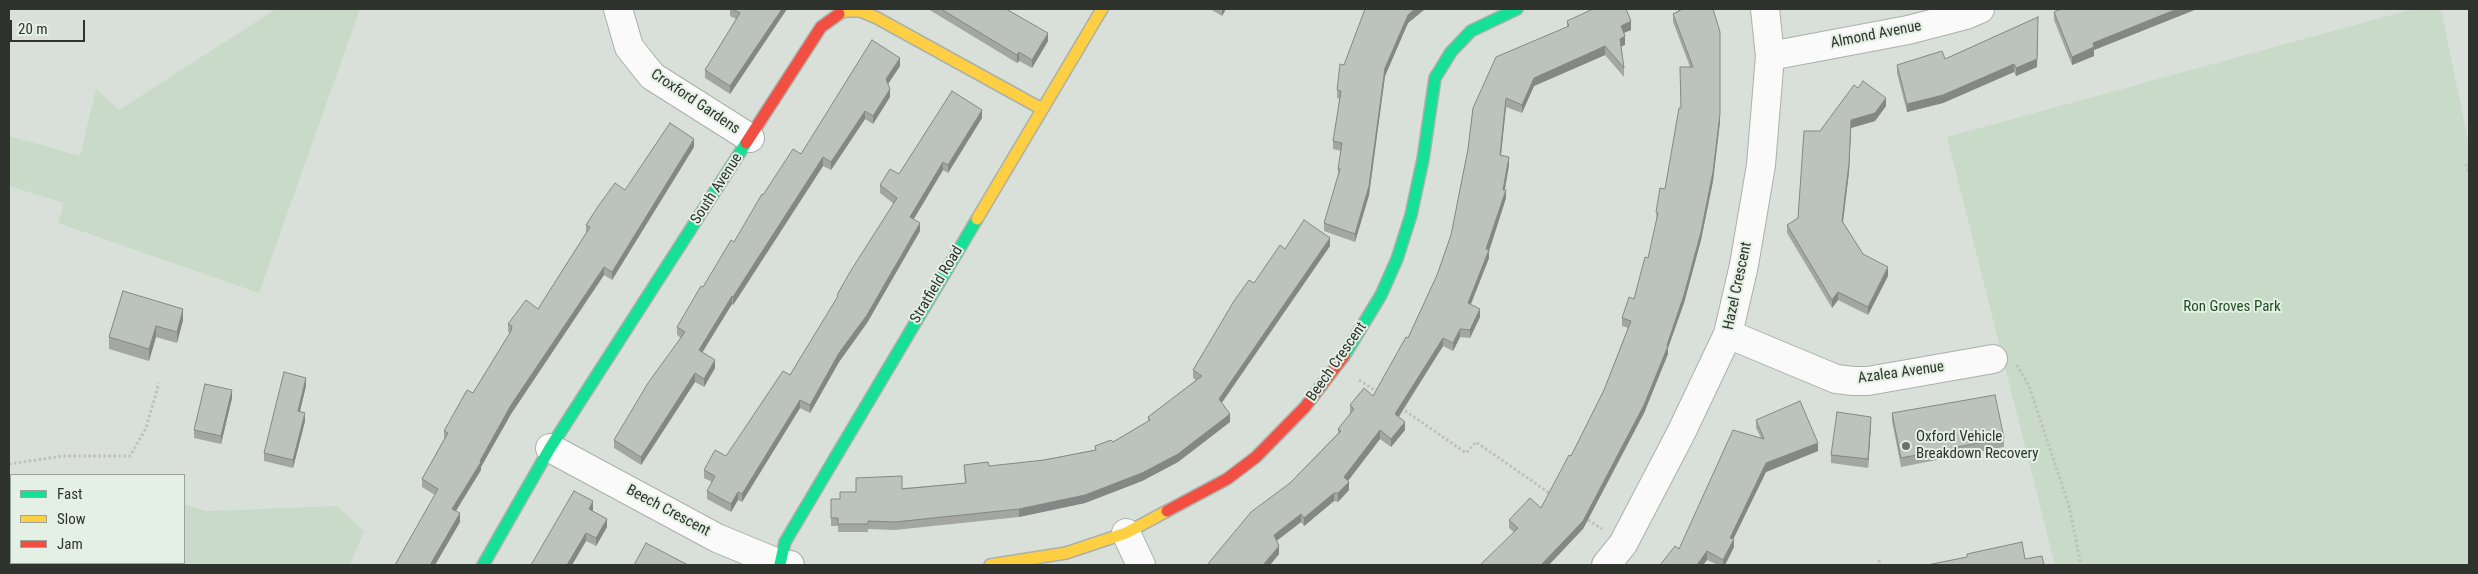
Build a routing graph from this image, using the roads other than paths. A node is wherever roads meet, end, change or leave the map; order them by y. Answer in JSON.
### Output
{"nodes":[{"id":1,"x":618,"y":9,"type":"edge"},
{"id":2,"x":1102,"y":9,"type":"edge"},
{"id":3,"x":1518,"y":9,"type":"edge"},
{"id":4,"x":1765,"y":9,"type":"edge"},
{"id":5,"x":1980,"y":9,"type":"edge"},
{"id":6,"x":1770,"y":56,"type":"junction"},
{"id":7,"x":1042,"y":109,"type":"junction"},
{"id":8,"x":750,"y":138,"type":"junction"},
{"id":9,"x":1728,"y":334,"type":"junction"},
{"id":10,"x":1993,"y":359,"type":"road end"},
{"id":11,"x":550,"y":448,"type":"junction"},
{"id":12,"x":1126,"y":533,"type":"junction"},
{"id":13,"x":785,"y":564,"type":"edge"},
{"id":14,"x":483,"y":565,"type":"edge"},
{"id":15,"x":990,"y":565,"type":"edge"},
{"id":16,"x":1141,"y":565,"type":"edge"},
{"id":17,"x":1606,"y":565,"type":"edge"}],
"edges":[{"from":1,"to":8,"type":"street","name":"Croxford Gardens"},
{"from":2,"to":7,"type":"street","name":"Stratfield Road"},
{"from":3,"to":12,"type":"street","name":"Beech Crescent"},
{"from":4,"to":6,"type":"street","name":"Hazel Crescent"},
{"from":5,"to":6,"type":"street","name":"Almond Avenue"},
{"from":6,"to":9,"type":"street","name":"Hazel Crescent"},
{"from":7,"to":8,"type":"street","name":"South Avenue"},
{"from":7,"to":13,"type":"street","name":"Stratfield Road"},
{"from":8,"to":11,"type":"street","name":"South Avenue"},
{"from":9,"to":10,"type":"street","name":"Azalea Avenue"},
{"from":9,"to":17,"type":"street","name":"Hazel Crescent"},
{"from":11,"to":13,"type":"street","name":"Beech Crescent"},
{"from":11,"to":14,"type":"street","name":"South Avenue"},
{"from":12,"to":15,"type":"street","name":"Beech Crescent"},
{"from":12,"to":16,"type":"street"}]}
